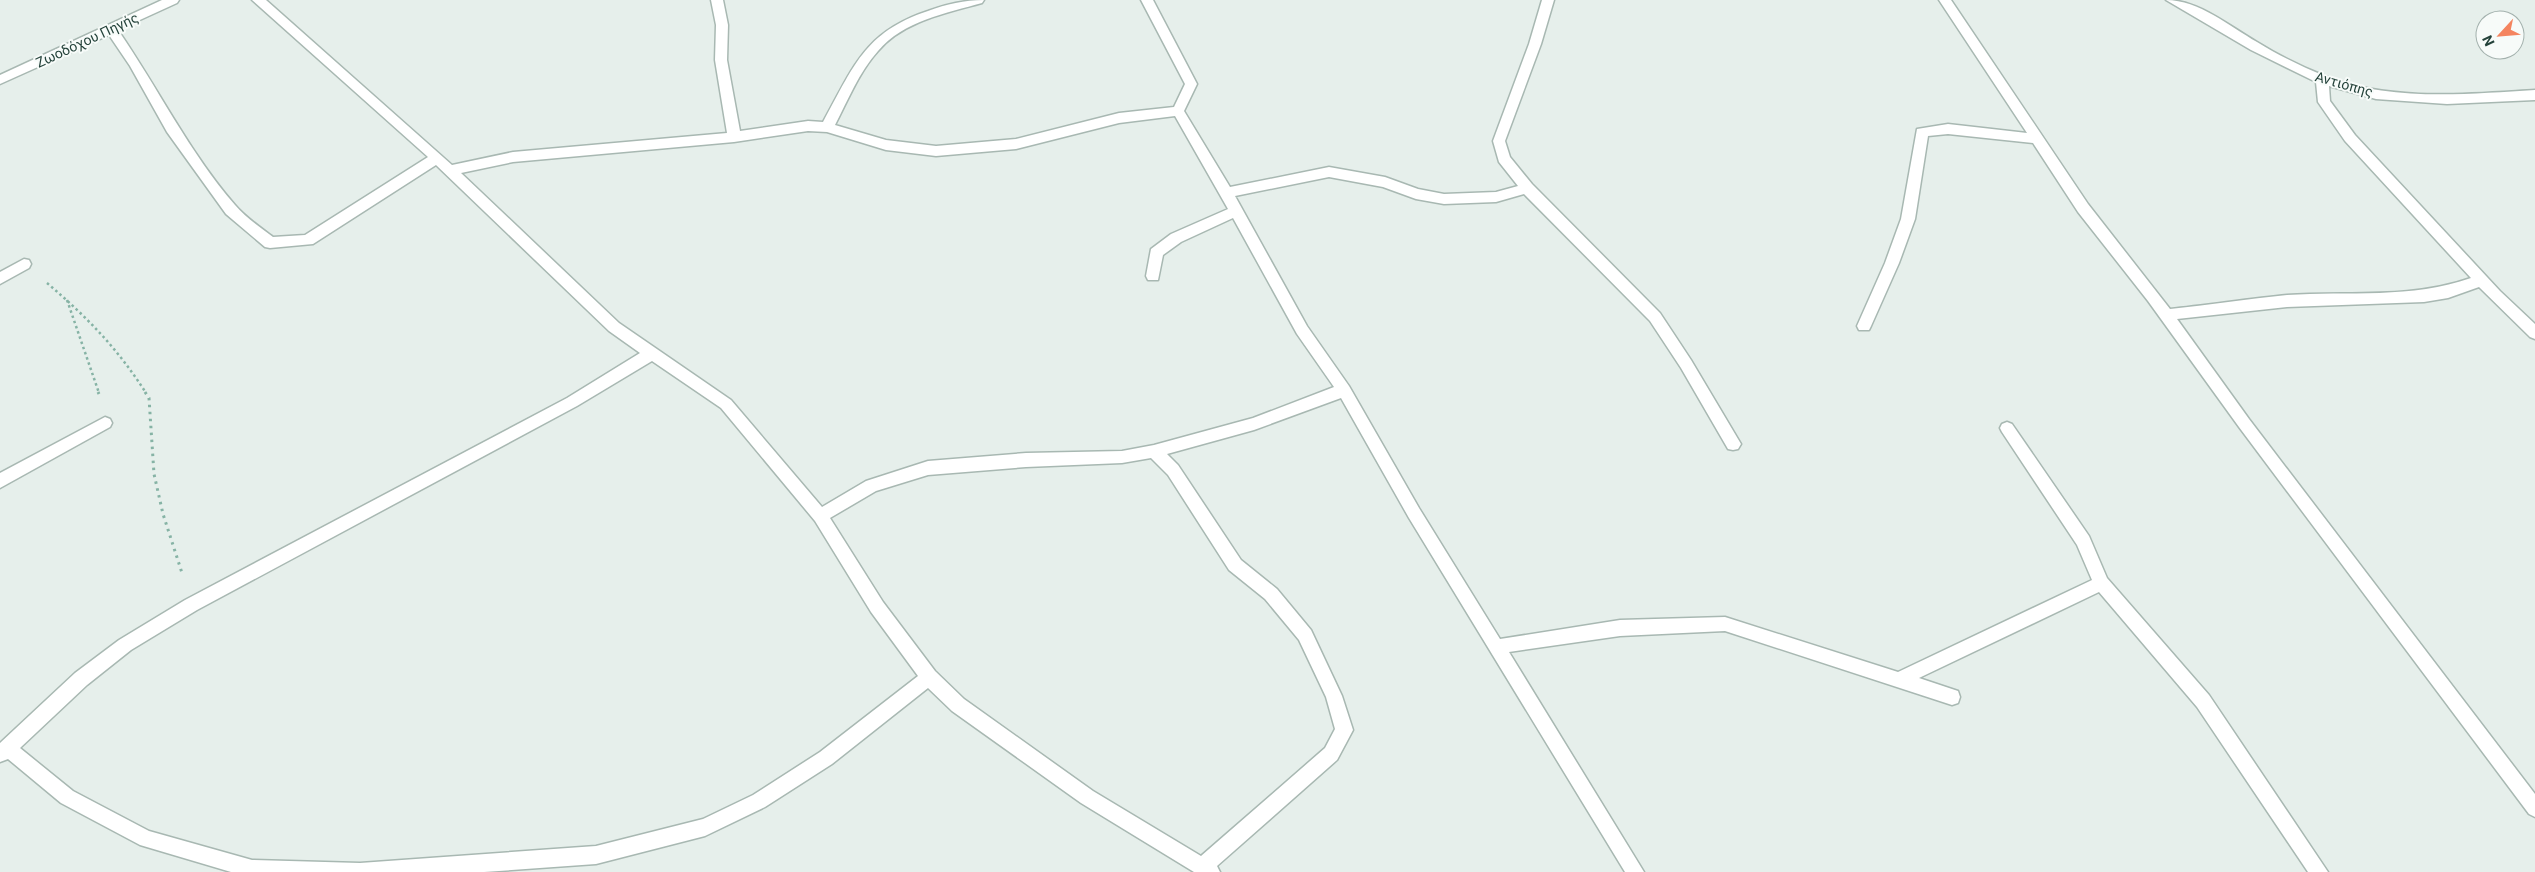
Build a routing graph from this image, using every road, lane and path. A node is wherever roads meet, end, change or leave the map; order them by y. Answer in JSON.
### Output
{"nodes":[{"id":1,"x":173,"y":0,"type":"edge"},
{"id":2,"x":258,"y":0,"type":"edge"},
{"id":3,"x":717,"y":0,"type":"edge"},
{"id":4,"x":978,"y":0,"type":"edge"},
{"id":5,"x":1147,"y":0,"type":"edge"},
{"id":6,"x":1548,"y":0,"type":"edge"},
{"id":7,"x":1945,"y":0,"type":"edge"},
{"id":8,"x":2172,"y":0,"type":"edge"},
{"id":9,"x":111,"y":29,"type":"junction"},
{"id":10,"x":0,"y":80,"type":"edge"},
{"id":11,"x":2322,"y":80,"type":"junction"},
{"id":12,"x":2530,"y":96,"type":"edge"},
{"id":13,"x":2535,"y":104,"type":"edge"},
{"id":14,"x":1178,"y":111,"type":"junction"},
{"id":15,"x":827,"y":127,"type":"junction"},
{"id":16,"x":734,"y":136,"type":"junction"},
{"id":17,"x":2036,"y":139,"type":"junction"},
{"id":18,"x":437,"y":158,"type":"junction"},
{"id":19,"x":450,"y":170,"type":"junction"},
{"id":20,"x":1527,"y":188,"type":"junction"},
{"id":21,"x":1225,"y":193,"type":"junction"},
{"id":22,"x":1235,"y":212,"type":"junction"},
{"id":23,"x":24,"y":264,"type":"dead end"},
{"id":24,"x":1153,"y":276,"type":"dead end"},
{"id":25,"x":0,"y":279,"type":"edge"},
{"id":26,"x":2481,"y":280,"type":"junction"},
{"id":27,"x":67,"y":300,"type":"dead end"},
{"id":28,"x":2167,"y":315,"type":"junction"},
{"id":29,"x":2530,"y":321,"type":"edge"},
{"id":30,"x":1864,"y":326,"type":"dead end"},
{"id":31,"x":2535,"y":333,"type":"edge"},
{"id":32,"x":652,"y":353,"type":"junction"},
{"id":33,"x":1344,"y":390,"type":"junction"},
{"id":34,"x":105,"y":423,"type":"joint"},
{"id":35,"x":2007,"y":428,"type":"dead end"},
{"id":36,"x":1733,"y":444,"type":"dead end"},
{"id":37,"x":1154,"y":451,"type":"junction"},
{"id":38,"x":0,"y":480,"type":"edge"},
{"id":39,"x":820,"y":516,"type":"junction"},
{"id":40,"x":2101,"y":583,"type":"junction"},
{"id":41,"x":1496,"y":647,"type":"junction"},
{"id":42,"x":930,"y":677,"type":"junction"},
{"id":43,"x":1898,"y":680,"type":"junction"},
{"id":44,"x":1952,"y":697,"type":"dead end"},
{"id":45,"x":4,"y":752,"type":"edge"},
{"id":46,"x":2535,"y":808,"type":"edge"},
{"id":47,"x":1207,"y":869,"type":"edge"},
{"id":48,"x":1635,"y":872,"type":"edge"},
{"id":49,"x":2319,"y":872,"type":"edge"}],
"edges":[{"from":1,"to":9,"type":"street","name":"Ζωοδόχου Πηγής"},
{"from":2,"to":18,"type":"street"},
{"from":3,"to":16,"type":"street"},
{"from":4,"to":15,"type":"street"},
{"from":5,"to":14,"type":"street"},
{"from":6,"to":20,"type":"street"},
{"from":7,"to":17,"type":"street"},
{"from":8,"to":11,"type":"street","name":"Αντιόπης"},
{"from":9,"to":10,"type":"street","name":"Ζωοδόχου Πηγής"},
{"from":9,"to":18,"type":"street"},
{"from":11,"to":12,"type":"street","name":"Αντιόπης"},
{"from":11,"to":26,"type":"street"},
{"from":12,"to":13,"type":"street"},
{"from":14,"to":15,"type":"street"},
{"from":14,"to":21,"type":"street"},
{"from":15,"to":16,"type":"street"},
{"from":16,"to":19,"type":"street"},
{"from":17,"to":28,"type":"street"},
{"from":17,"to":30,"type":"street"},
{"from":18,"to":19,"type":"street"},
{"from":19,"to":32,"type":"street"},
{"from":20,"to":21,"type":"street"},
{"from":20,"to":36,"type":"street"},
{"from":21,"to":22,"type":"street"},
{"from":22,"to":24,"type":"street"},
{"from":22,"to":33,"type":"street"},
{"from":23,"to":25,"type":"street"},
{"from":26,"to":28,"type":"street"},
{"from":26,"to":29,"type":"street"},
{"from":27,"to":34,"type":"path"},
{"from":28,"to":46,"type":"street"},
{"from":29,"to":31,"type":"street"},
{"from":32,"to":39,"type":"street"},
{"from":32,"to":45,"type":"street"},
{"from":33,"to":37,"type":"street"},
{"from":33,"to":41,"type":"street"},
{"from":34,"to":38,"type":"street"},
{"from":35,"to":40,"type":"street"},
{"from":37,"to":39,"type":"street"},
{"from":37,"to":47,"type":"street"},
{"from":39,"to":42,"type":"street"},
{"from":40,"to":43,"type":"street"},
{"from":40,"to":49,"type":"street"},
{"from":41,"to":43,"type":"street"},
{"from":41,"to":48,"type":"street"},
{"from":42,"to":45,"type":"street"},
{"from":42,"to":47,"type":"street"},
{"from":43,"to":44,"type":"street"}]}
